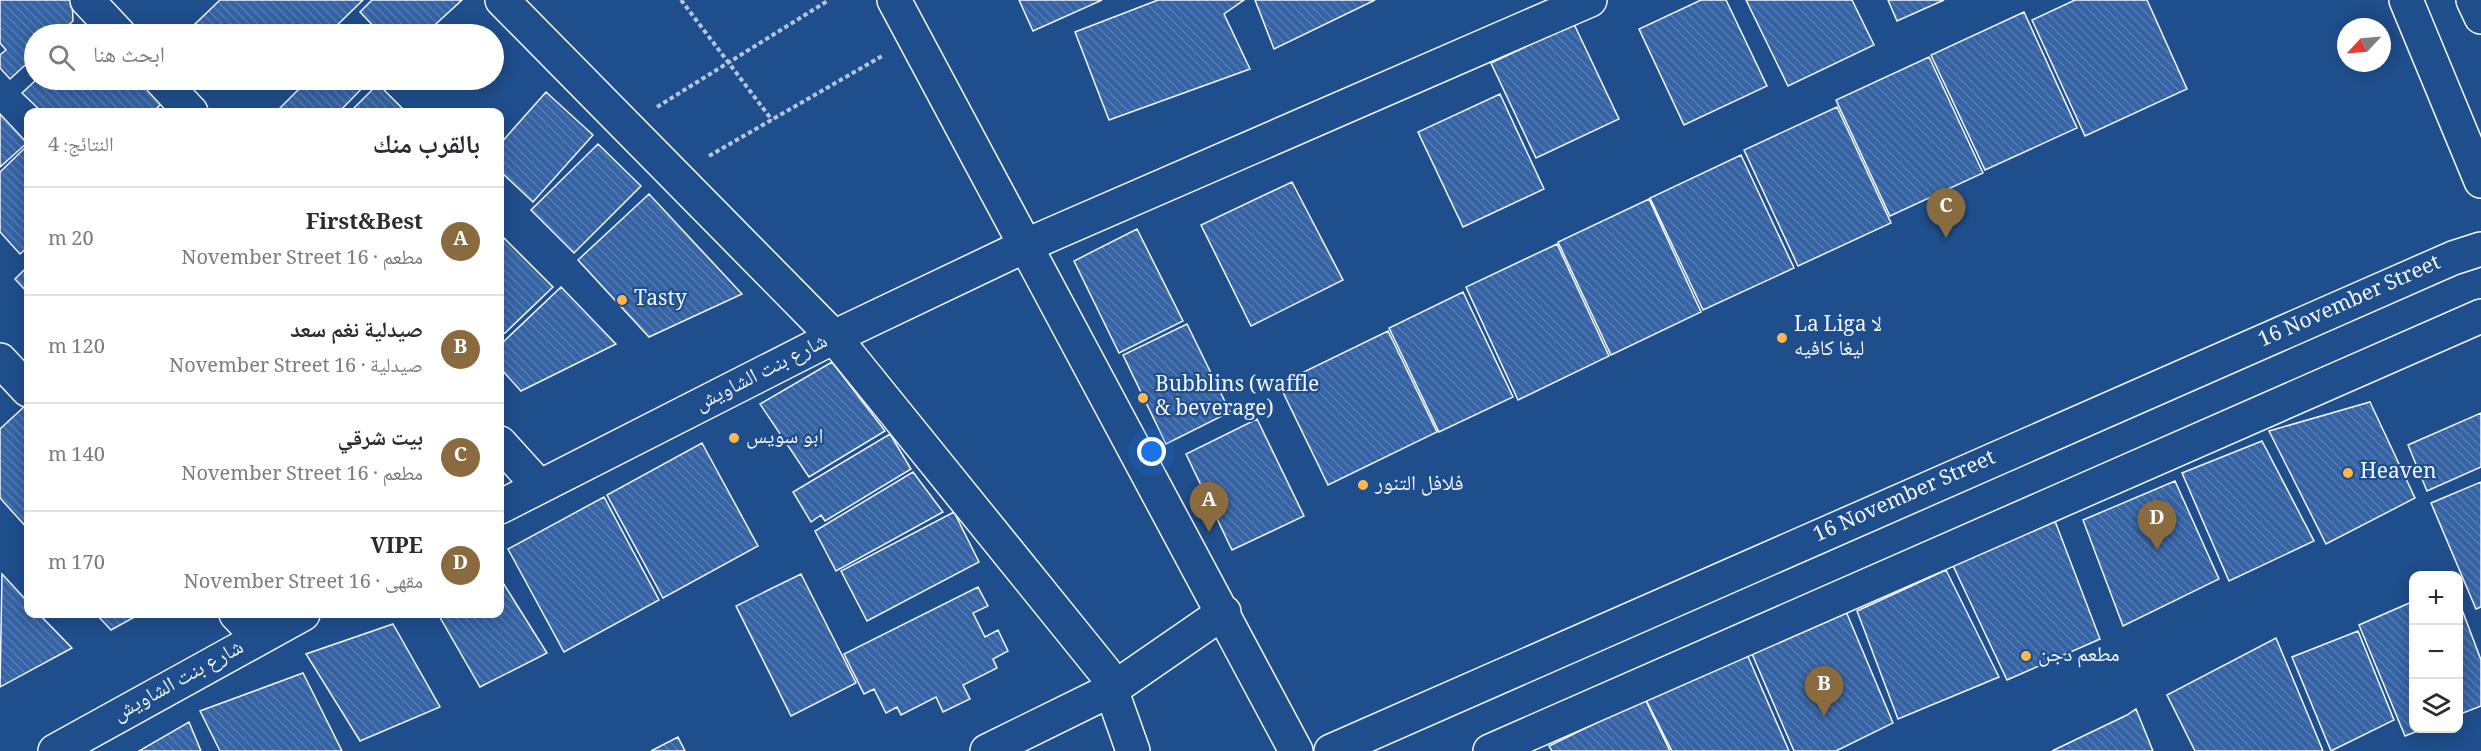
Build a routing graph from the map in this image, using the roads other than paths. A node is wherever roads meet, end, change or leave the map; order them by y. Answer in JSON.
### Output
{"nodes":[{"id":1,"x":87,"y":0,"type":"edge"},
{"id":2,"x":501,"y":0,"type":"edge"},
{"id":3,"x":894,"y":0,"type":"edge"},
{"id":4,"x":1590,"y":0,"type":"edge"},
{"id":5,"x":2406,"y":0,"type":"edge"},
{"id":6,"x":2473,"y":0,"type":"edge"},
{"id":7,"x":2481,"y":17,"type":"edge"},
{"id":8,"x":110,"y":24,"type":"edge"},
{"id":9,"x":170,"y":90,"type":"edge"},
{"id":10,"x":187,"y":108,"type":"edge"},
{"id":11,"x":2481,"y":181,"type":"edge"},
{"id":12,"x":1027,"y":245,"type":"junction"},
{"id":13,"x":2481,"y":249,"type":"edge"},
{"id":14,"x":2481,"y":316,"type":"edge"},
{"id":15,"x":834,"y":337,"type":"junction"},
{"id":16,"x":0,"y":360,"type":"edge"},
{"id":17,"x":24,"y":386,"type":"edge"},
{"id":18,"x":504,"y":447,"type":"edge"},
{"id":19,"x":539,"y":486,"type":"junction"},
{"id":20,"x":504,"y":505,"type":"edge"},
{"id":21,"x":1224,"y":612,"type":"junction"},
{"id":22,"x":240,"y":618,"type":"edge"},
{"id":23,"x":295,"y":618,"type":"edge"},
{"id":24,"x":258,"y":637,"type":"junction"},
{"id":25,"x":1111,"y":690,"type":"junction"},
{"id":26,"x":55,"y":751,"type":"edge"},
{"id":27,"x":987,"y":751,"type":"edge"},
{"id":28,"x":1133,"y":751,"type":"edge"},
{"id":29,"x":1296,"y":751,"type":"edge"},
{"id":30,"x":1331,"y":751,"type":"edge"},
{"id":31,"x":1490,"y":751,"type":"edge"}],
"edges":[{"from":1,"to":8,"type":"street"},
{"from":2,"to":15,"type":"street"},
{"from":3,"to":12,"type":"street"},
{"from":4,"to":12,"type":"street","name":"شارع بنت الشاويش"},
{"from":5,"to":11,"type":"street"},
{"from":6,"to":7,"type":"street"},
{"from":9,"to":10,"type":"street"},
{"from":12,"to":15,"type":"street","name":"شارع بنت الشاويش"},
{"from":12,"to":21,"type":"street"},
{"from":13,"to":30,"type":"street","name":"16 November Street"},
{"from":14,"to":31,"type":"street"},
{"from":15,"to":19,"type":"street","name":"شارع بنت الشاويش"},
{"from":15,"to":25,"type":"street"},
{"from":16,"to":17,"type":"street"},
{"from":18,"to":19,"type":"street"},
{"from":19,"to":20,"type":"street","name":"شارع بنت الشاويش"},
{"from":21,"to":25,"type":"street"},
{"from":21,"to":29,"type":"street"},
{"from":22,"to":24,"type":"street"},
{"from":23,"to":24,"type":"street","name":"شارع بنت الشاويش"},
{"from":24,"to":26,"type":"street","name":"شارع بنت الشاويش"},
{"from":25,"to":27,"type":"street"},
{"from":25,"to":28,"type":"street"}]}
